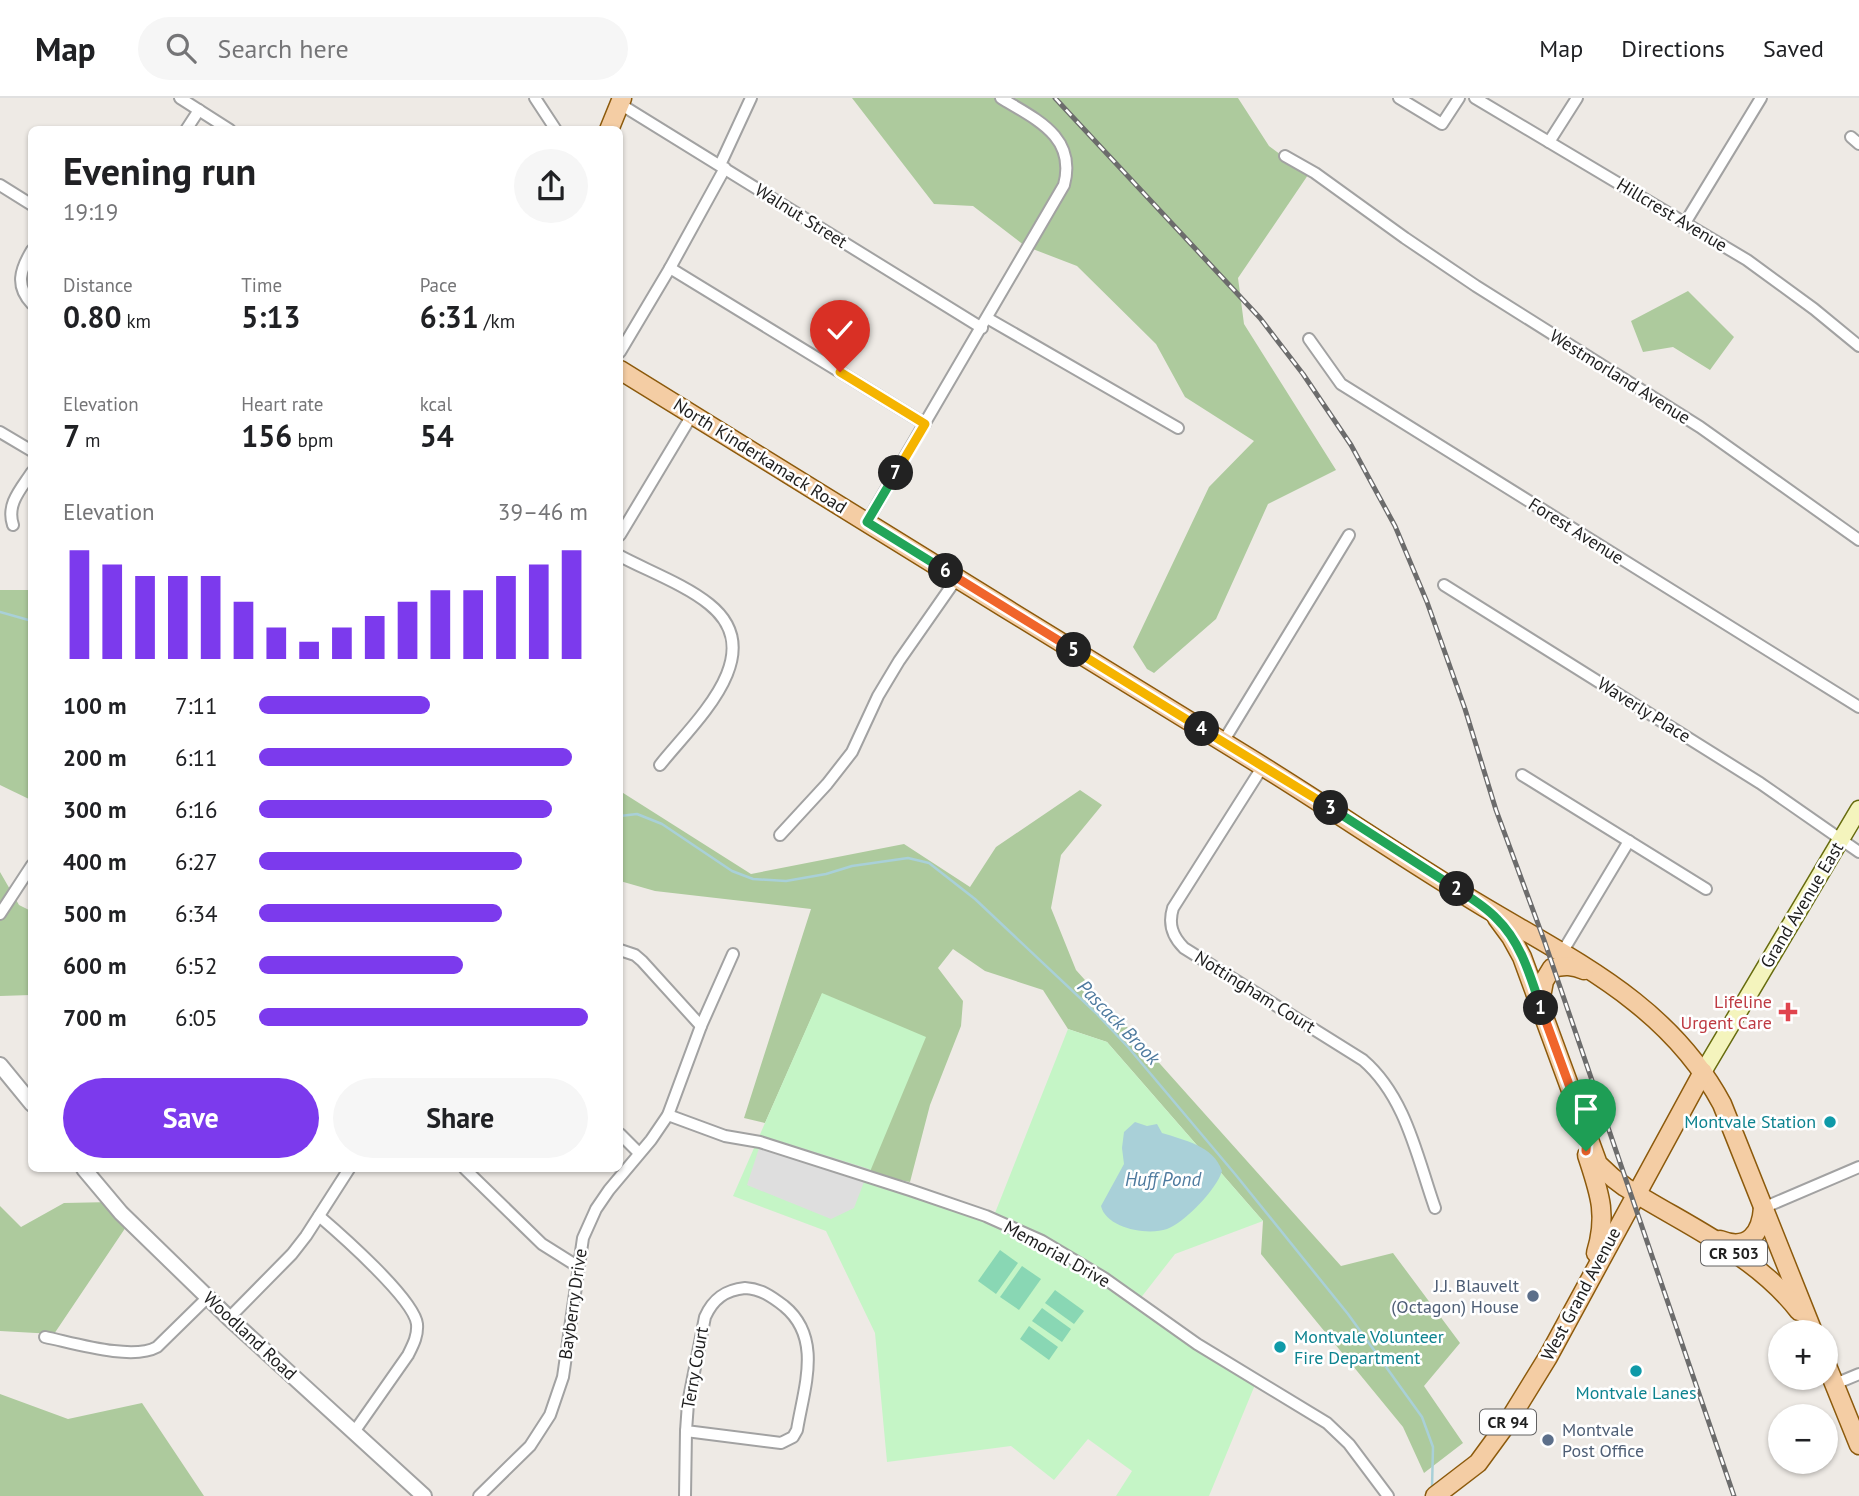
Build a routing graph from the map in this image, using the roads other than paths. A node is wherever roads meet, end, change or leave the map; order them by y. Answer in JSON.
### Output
{"nodes":[{"id":1,"x":180,"y":98,"type":"edge"},
{"id":2,"x":535,"y":98,"type":"edge"},
{"id":3,"x":751,"y":98,"type":"edge"},
{"id":4,"x":1001,"y":98,"type":"edge"},
{"id":5,"x":1399,"y":98,"type":"edge"},
{"id":6,"x":1459,"y":98,"type":"edge"},
{"id":7,"x":1475,"y":98,"type":"edge"},
{"id":8,"x":1577,"y":98,"type":"edge"},
{"id":9,"x":1761,"y":98,"type":"edge"},
{"id":10,"x":621,"y":101,"type":"edge"},
{"id":11,"x":199,"y":110,"type":"junction"},
{"id":12,"x":189,"y":126,"type":"edge"},
{"id":13,"x":224,"y":126,"type":"edge"},
{"id":14,"x":553,"y":126,"type":"edge"},
{"id":15,"x":611,"y":126,"type":"edge"},
{"id":16,"x":1549,"y":142,"type":"junction"},
{"id":17,"x":1284,"y":156,"type":"dead end"},
{"id":18,"x":722,"y":167,"type":"junction"},
{"id":19,"x":0,"y":185,"type":"edge"},
{"id":20,"x":28,"y":202,"type":"edge"},
{"id":21,"x":1685,"y":223,"type":"junction"},
{"id":22,"x":28,"y":257,"type":"edge"},
{"id":23,"x":670,"y":268,"type":"junction"},
{"id":24,"x":28,"y":300,"type":"edge"},
{"id":25,"x":984,"y":323,"type":"junction"},
{"id":26,"x":1309,"y":339,"type":"dead end"},
{"id":27,"x":1859,"y":346,"type":"edge"},
{"id":28,"x":623,"y":347,"type":"edge"},
{"id":29,"x":623,"y":372,"type":"edge"},
{"id":30,"x":692,"y":415,"type":"junction"},
{"id":31,"x":925,"y":424,"type":"junction"},
{"id":32,"x":1178,"y":428,"type":"dead end"},
{"id":33,"x":0,"y":432,"type":"edge"},
{"id":34,"x":28,"y":450,"type":"edge"},
{"id":35,"x":28,"y":478,"type":"edge"},
{"id":36,"x":867,"y":522,"type":"junction"},
{"id":37,"x":13,"y":524,"type":"dead end"},
{"id":38,"x":623,"y":530,"type":"edge"},
{"id":39,"x":1349,"y":535,"type":"dead end"},
{"id":40,"x":1859,"y":540,"type":"edge"},
{"id":41,"x":623,"y":558,"type":"edge"},
{"id":42,"x":957,"y":578,"type":"junction"},
{"id":43,"x":1444,"y":585,"type":"dead end"},
{"id":44,"x":1859,"y":707,"type":"edge"},
{"id":45,"x":1223,"y":742,"type":"junction"},
{"id":46,"x":660,"y":765,"type":"dead end"},
{"id":47,"x":1263,"y":766,"type":"junction"},
{"id":48,"x":1522,"y":775,"type":"dead end"},
{"id":49,"x":1859,"y":809,"type":"edge"},
{"id":50,"x":780,"y":835,"type":"dead end"},
{"id":51,"x":1841,"y":839,"type":"junction"},
{"id":52,"x":1629,"y":841,"type":"junction"},
{"id":53,"x":1859,"y":852,"type":"edge"},
{"id":54,"x":28,"y":870,"type":"edge"},
{"id":55,"x":1706,"y":889,"type":"dead end"},
{"id":56,"x":1484,"y":906,"type":"junction"},
{"id":57,"x":0,"y":914,"type":"edge"},
{"id":58,"x":623,"y":951,"type":"edge"},
{"id":59,"x":1563,"y":951,"type":"junction"},
{"id":60,"x":733,"y":954,"type":"dead end"},
{"id":61,"x":1552,"y":968,"type":"junction"},
{"id":62,"x":1615,"y":986,"type":"junction"},
{"id":63,"x":1540,"y":1004,"type":"junction"},
{"id":64,"x":701,"y":1027,"type":"junction"},
{"id":65,"x":0,"y":1065,"type":"edge"},
{"id":66,"x":1703,"y":1072,"type":"junction"},
{"id":67,"x":28,"y":1099,"type":"edge"},
{"id":68,"x":668,"y":1115,"type":"junction"},
{"id":69,"x":1587,"y":1134,"type":"junction"},
{"id":70,"x":623,"y":1137,"type":"edge"},
{"id":71,"x":639,"y":1153,"type":"junction"},
{"id":72,"x":1859,"y":1167,"type":"edge"},
{"id":73,"x":87,"y":1172,"type":"edge"},
{"id":74,"x":347,"y":1172,"type":"edge"},
{"id":75,"x":468,"y":1172,"type":"edge"},
{"id":76,"x":1638,"y":1195,"type":"junction"},
{"id":77,"x":1435,"y":1208,"type":"dead end"},
{"id":78,"x":1763,"y":1208,"type":"junction"},
{"id":79,"x":318,"y":1216,"type":"junction"},
{"id":80,"x":1704,"y":1234,"type":"junction"},
{"id":81,"x":578,"y":1266,"type":"junction"},
{"id":82,"x":1593,"y":1274,"type":"junction"},
{"id":83,"x":208,"y":1297,"type":"junction"},
{"id":84,"x":229,"y":1318,"type":"junction"},
{"id":85,"x":1805,"y":1320,"type":"edge"},
{"id":86,"x":1808,"y":1320,"type":"edge"},
{"id":87,"x":45,"y":1337,"type":"dead end"},
{"id":88,"x":1859,"y":1374,"type":"edge"},
{"id":89,"x":1838,"y":1383,"type":"edge"},
{"id":90,"x":1837,"y":1390,"type":"edge"},
{"id":91,"x":686,"y":1431,"type":"junction"},
{"id":92,"x":354,"y":1432,"type":"junction"},
{"id":93,"x":1859,"y":1445,"type":"edge"},
{"id":94,"x":424,"y":1496,"type":"edge"},
{"id":95,"x":479,"y":1496,"type":"edge"},
{"id":96,"x":685,"y":1496,"type":"edge"},
{"id":97,"x":1388,"y":1496,"type":"edge"},
{"id":98,"x":1435,"y":1496,"type":"edge"}],
"edges":[{"from":1,"to":11,"type":"street"},
{"from":2,"to":14,"type":"street"},
{"from":3,"to":18,"type":"street"},
{"from":4,"to":25,"type":"street"},
{"from":5,"to":6,"type":"street"},
{"from":7,"to":16,"type":"street","name":"Hillcrest Avenue"},
{"from":8,"to":16,"type":"street"},
{"from":9,"to":21,"type":"street"},
{"from":10,"to":15,"type":"main road"},
{"from":10,"to":18,"type":"street","name":"Walnut Street"},
{"from":11,"to":12,"type":"street"},
{"from":11,"to":13,"type":"street"},
{"from":16,"to":21,"type":"street","name":"Hillcrest Avenue"},
{"from":17,"to":40,"type":"street","name":"Westmorland Avenue"},
{"from":18,"to":23,"type":"street"},
{"from":18,"to":25,"type":"street","name":"Walnut Street"},
{"from":19,"to":20,"type":"street"},
{"from":21,"to":27,"type":"street","name":"Hillcrest Avenue"},
{"from":22,"to":24,"type":"street"},
{"from":23,"to":28,"type":"street"},
{"from":23,"to":31,"type":"street"},
{"from":25,"to":31,"type":"street"},
{"from":25,"to":32,"type":"street","name":"Walnut Street"},
{"from":26,"to":44,"type":"street","name":"Forest Avenue"},
{"from":29,"to":30,"type":"main road","name":"North Kinderkamack Road","number":"CR 503"},
{"from":30,"to":36,"type":"main road","name":"North Kinderkamack Road","number":"CR 503"},
{"from":30,"to":38,"type":"street"},
{"from":31,"to":36,"type":"street"},
{"from":33,"to":34,"type":"street"},
{"from":35,"to":37,"type":"street"},
{"from":36,"to":42,"type":"main road","name":"North Kinderkamack Road","number":"CR 503"},
{"from":39,"to":45,"type":"street"},
{"from":41,"to":46,"type":"street"},
{"from":42,"to":45,"type":"main road","name":"North Kinderkamack Road","number":"CR 503"},
{"from":42,"to":50,"type":"street"},
{"from":43,"to":51,"type":"street","name":"Waverly Place"},
{"from":45,"to":47,"type":"main road","name":"North Kinderkamack Road","number":"CR 503"},
{"from":47,"to":56,"type":"main road","name":"North Kinderkamack Road","number":"CR 503"},
{"from":47,"to":77,"type":"street","name":"Nottingham Court"},
{"from":48,"to":52,"type":"street"},
{"from":49,"to":51,"type":"main road","name":"Grand Avenue East","number":"CR 94"},
{"from":51,"to":53,"type":"street","name":"Waverly Place"},
{"from":51,"to":66,"type":"main road","name":"Grand Avenue East","number":"CR 94"},
{"from":52,"to":55,"type":"street"},
{"from":52,"to":59,"type":"street"},
{"from":54,"to":57,"type":"street"},
{"from":56,"to":59,"type":"main road","name":"North Kinderkamack Road","number":"CR 503"},
{"from":56,"to":63,"type":"main road","number":"CR 503"},
{"from":58,"to":64,"type":"street"},
{"from":59,"to":61,"type":"main road"},
{"from":59,"to":62,"type":"main road","name":"North Kinderkamack Road","number":"CR 503"},
{"from":60,"to":64,"type":"street","name":"Bayberry Drive"},
{"from":61,"to":62,"type":"main road"},
{"from":61,"to":63,"type":"main road"},
{"from":62,"to":66,"type":"main road","name":"North Kinderkamack Road","number":"CR 503"},
{"from":63,"to":69,"type":"main road","number":"CR 503"},
{"from":64,"to":68,"type":"street","name":"Bayberry Drive"},
{"from":65,"to":67,"type":"street"},
{"from":66,"to":76,"type":"main road","name":"West Grand Avenue","number":"CR 94"},
{"from":66,"to":78,"type":"main road","number":"CR 503"},
{"from":68,"to":71,"type":"street","name":"Bayberry Drive"},
{"from":68,"to":97,"type":"street","name":"Memorial Drive"},
{"from":69,"to":76,"type":"main road","number":"CR 503"},
{"from":69,"to":82,"type":"main road"},
{"from":70,"to":71,"type":"street"},
{"from":71,"to":81,"type":"street","name":"Bayberry Drive"},
{"from":72,"to":78,"type":"street"},
{"from":73,"to":83,"type":"street","name":"Woodland Road"},
{"from":74,"to":79,"type":"street"},
{"from":75,"to":81,"type":"street"},
{"from":76,"to":80,"type":"main road","number":"CR 503"},
{"from":76,"to":82,"type":"main road","name":"West Grand Avenue","number":"CR 94"},
{"from":78,"to":80,"type":"main road"},
{"from":78,"to":86,"type":"main road","number":"CR 503"},
{"from":79,"to":84,"type":"street"},
{"from":79,"to":92,"type":"street"},
{"from":80,"to":85,"type":"main road","number":"CR 503"},
{"from":81,"to":95,"type":"street","name":"Bayberry Drive"},
{"from":82,"to":98,"type":"main road","name":"West Grand Avenue","number":"CR 94"},
{"from":83,"to":84,"type":"street","name":"Woodland Road"},
{"from":83,"to":87,"type":"street"},
{"from":84,"to":92,"type":"street","name":"Woodland Road"},
{"from":88,"to":89,"type":"street"},
{"from":90,"to":93,"type":"main road"},
{"from":91,"to":91,"type":"street","name":"Terry Court"},
{"from":91,"to":96,"type":"street","name":"Terry Court"},
{"from":92,"to":94,"type":"street","name":"Woodland Road"}]}
